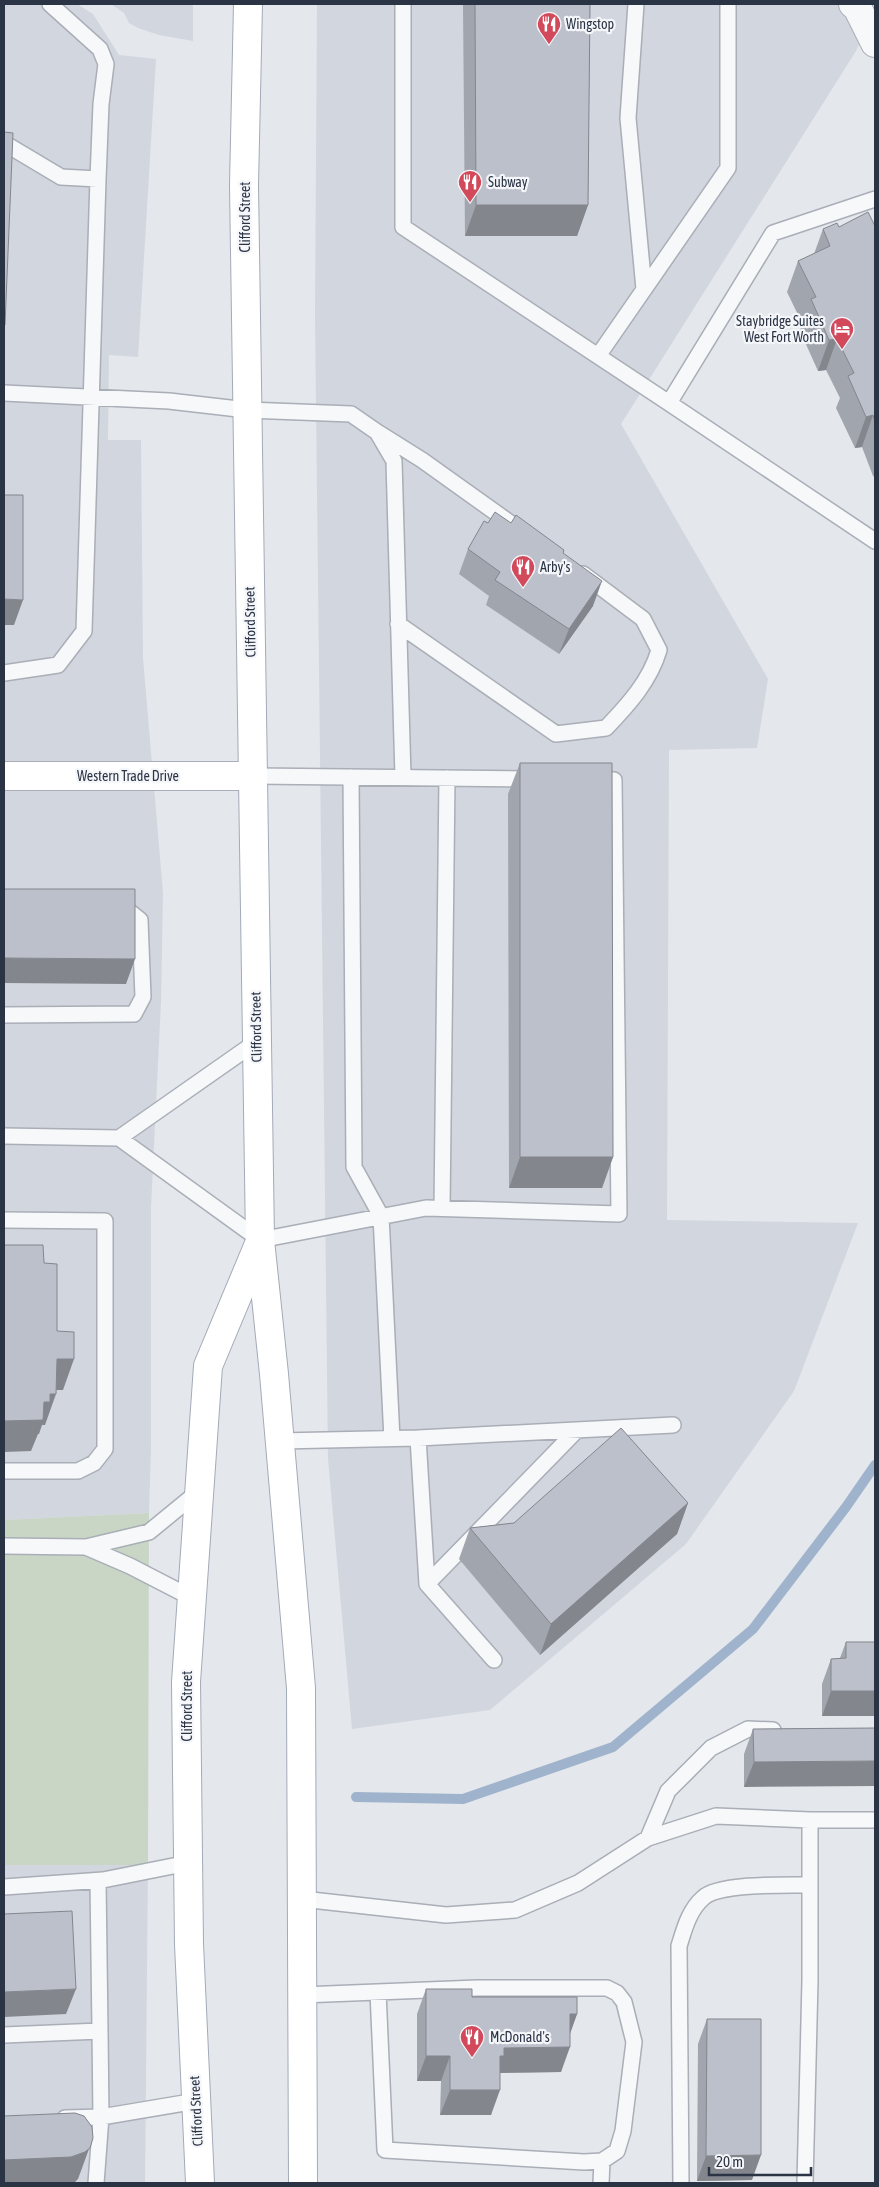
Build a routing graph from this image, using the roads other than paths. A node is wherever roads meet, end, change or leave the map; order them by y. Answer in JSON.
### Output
{"nodes":[{"id":1,"x":50,"y":4,"type":"edge"},
{"id":2,"x":403,"y":4,"type":"edge"},
{"id":3,"x":636,"y":4,"type":"edge"},
{"id":4,"x":728,"y":4,"type":"edge"},
{"id":5,"x":853,"y":4,"type":"edge"},
{"id":6,"x":242,"y":5,"type":"edge"},
{"id":7,"x":875,"y":43,"type":"edge"},
{"id":8,"x":4,"y":143,"type":"edge"},
{"id":9,"x":98,"y":179,"type":"junction"},
{"id":10,"x":875,"y":199,"type":"edge"},
{"id":11,"x":644,"y":289,"type":"junction"},
{"id":12,"x":598,"y":356,"type":"junction"},
{"id":13,"x":4,"y":393,"type":"edge"},
{"id":14,"x":92,"y":397,"type":"junction"},
{"id":15,"x":669,"y":403,"type":"junction"},
{"id":16,"x":247,"y":410,"type":"junction"},
{"id":17,"x":378,"y":432,"type":"junction"},
{"id":18,"x":527,"y":535,"type":"edge"},
{"id":19,"x":875,"y":542,"type":"edge"},
{"id":20,"x":568,"y":564,"type":"edge"},
{"id":21,"x":398,"y":624,"type":"junction"},
{"id":22,"x":4,"y":673,"type":"edge"},
{"id":23,"x":4,"y":776,"type":"edge"},
{"id":24,"x":252,"y":776,"type":"junction"},
{"id":25,"x":351,"y":777,"type":"junction"},
{"id":26,"x":402,"y":778,"type":"junction"},
{"id":27,"x":447,"y":778,"type":"junction"},
{"id":28,"x":545,"y":779,"type":"edge"},
{"id":29,"x":575,"y":779,"type":"edge"},
{"id":30,"x":109,"y":896,"type":"edge"},
{"id":31,"x":4,"y":1015,"type":"edge"},
{"id":32,"x":256,"y":1042,"type":"junction"},
{"id":33,"x":4,"y":1136,"type":"edge"},
{"id":34,"x":119,"y":1138,"type":"junction"},
{"id":35,"x":442,"y":1208,"type":"junction"},
{"id":36,"x":381,"y":1216,"type":"junction"},
{"id":37,"x":4,"y":1220,"type":"edge"},
{"id":38,"x":260,"y":1240,"type":"junction"},
{"id":39,"x":673,"y":1425,"type":"dead end"},
{"id":40,"x":577,"y":1430,"type":"junction"},
{"id":41,"x":418,"y":1438,"type":"junction"},
{"id":42,"x":392,"y":1439,"type":"junction"},
{"id":43,"x":280,"y":1441,"type":"junction"},
{"id":44,"x":4,"y":1471,"type":"edge"},
{"id":45,"x":199,"y":1490,"type":"junction"},
{"id":46,"x":4,"y":1546,"type":"edge"},
{"id":47,"x":86,"y":1547,"type":"junction"},
{"id":48,"x":427,"y":1584,"type":"junction"},
{"id":49,"x":192,"y":1598,"type":"junction"},
{"id":50,"x":494,"y":1660,"type":"dead end"},
{"id":51,"x":787,"y":1730,"type":"edge"},
{"id":52,"x":810,"y":1820,"type":"junction"},
{"id":53,"x":875,"y":1820,"type":"edge"},
{"id":54,"x":648,"y":1838,"type":"junction"},
{"id":55,"x":188,"y":1863,"type":"junction"},
{"id":56,"x":98,"y":1881,"type":"junction"},
{"id":57,"x":810,"y":1885,"type":"junction"},
{"id":58,"x":4,"y":1887,"type":"edge"},
{"id":59,"x":302,"y":1899,"type":"junction"},
{"id":60,"x":378,"y":1992,"type":"junction"},
{"id":61,"x":302,"y":1995,"type":"junction"},
{"id":62,"x":100,"y":2031,"type":"junction"},
{"id":63,"x":4,"y":2035,"type":"edge"},
{"id":64,"x":196,"y":2101,"type":"junction"},
{"id":65,"x":101,"y":2117,"type":"junction"},
{"id":66,"x":52,"y":2119,"type":"edge"},
{"id":67,"x":602,"y":2161,"type":"junction"},
{"id":68,"x":96,"y":2183,"type":"edge"},
{"id":69,"x":200,"y":2183,"type":"edge"},
{"id":70,"x":303,"y":2183,"type":"edge"},
{"id":71,"x":601,"y":2183,"type":"edge"},
{"id":72,"x":681,"y":2183,"type":"edge"},
{"id":73,"x":805,"y":2183,"type":"edge"}],
"edges":[{"from":1,"to":9,"type":"lane"},
{"from":2,"to":12,"type":"lane"},
{"from":3,"to":11,"type":"lane"},
{"from":4,"to":11,"type":"lane"},
{"from":5,"to":7,"type":"street"},
{"from":6,"to":16,"type":"main road","name":"Clifford Street"},
{"from":8,"to":9,"type":"lane"},
{"from":9,"to":14,"type":"lane"},
{"from":10,"to":15,"type":"lane"},
{"from":11,"to":12,"type":"lane"},
{"from":12,"to":15,"type":"lane"},
{"from":13,"to":14,"type":"lane"},
{"from":14,"to":16,"type":"lane"},
{"from":14,"to":22,"type":"lane"},
{"from":15,"to":19,"type":"lane"},
{"from":16,"to":17,"type":"lane"},
{"from":16,"to":24,"type":"main road","name":"Clifford Street"},
{"from":17,"to":18,"type":"lane"},
{"from":17,"to":21,"type":"lane"},
{"from":20,"to":21,"type":"lane"},
{"from":21,"to":26,"type":"lane"},
{"from":23,"to":24,"type":"main road","name":"Western Trade Drive"},
{"from":24,"to":25,"type":"lane"},
{"from":24,"to":32,"type":"main road","name":"Clifford Street"},
{"from":25,"to":26,"type":"lane"},
{"from":25,"to":36,"type":"lane"},
{"from":26,"to":27,"type":"lane"},
{"from":27,"to":28,"type":"lane"},
{"from":27,"to":35,"type":"lane"},
{"from":29,"to":35,"type":"lane"},
{"from":30,"to":31,"type":"lane"},
{"from":32,"to":34,"type":"lane"},
{"from":32,"to":38,"type":"main road","name":"Clifford Street"},
{"from":33,"to":34,"type":"lane"},
{"from":34,"to":38,"type":"lane"},
{"from":35,"to":36,"type":"lane"},
{"from":36,"to":38,"type":"lane"},
{"from":36,"to":42,"type":"lane"},
{"from":37,"to":44,"type":"lane"},
{"from":38,"to":43,"type":"main road","name":"Clifford Street"},
{"from":38,"to":45,"type":"main road","name":"Clifford Street"},
{"from":39,"to":40,"type":"lane"},
{"from":40,"to":41,"type":"lane"},
{"from":40,"to":48,"type":"lane"},
{"from":41,"to":42,"type":"lane"},
{"from":41,"to":48,"type":"lane"},
{"from":42,"to":43,"type":"lane"},
{"from":43,"to":59,"type":"main road","name":"Clifford Street"},
{"from":45,"to":47,"type":"lane"},
{"from":45,"to":49,"type":"main road","name":"Clifford Street"},
{"from":46,"to":47,"type":"lane"},
{"from":47,"to":49,"type":"lane"},
{"from":48,"to":50,"type":"lane"},
{"from":49,"to":55,"type":"main road","name":"Clifford Street"},
{"from":51,"to":54,"type":"lane"},
{"from":52,"to":53,"type":"lane"},
{"from":52,"to":54,"type":"lane"},
{"from":52,"to":57,"type":"lane"},
{"from":54,"to":59,"type":"lane"},
{"from":55,"to":56,"type":"lane"},
{"from":55,"to":64,"type":"main road","name":"Clifford Street"},
{"from":56,"to":58,"type":"lane"},
{"from":56,"to":62,"type":"lane"},
{"from":57,"to":72,"type":"lane"},
{"from":57,"to":73,"type":"lane"},
{"from":59,"to":61,"type":"main road","name":"Clifford Street"},
{"from":60,"to":61,"type":"lane"},
{"from":60,"to":67,"type":"lane"},
{"from":60,"to":67,"type":"lane"},
{"from":61,"to":70,"type":"main road","name":"Clifford Street"},
{"from":62,"to":63,"type":"lane"},
{"from":62,"to":65,"type":"lane"},
{"from":64,"to":65,"type":"lane"},
{"from":64,"to":69,"type":"main road","name":"Clifford Street"},
{"from":65,"to":66,"type":"lane"},
{"from":65,"to":68,"type":"lane"},
{"from":67,"to":71,"type":"lane"}]}
